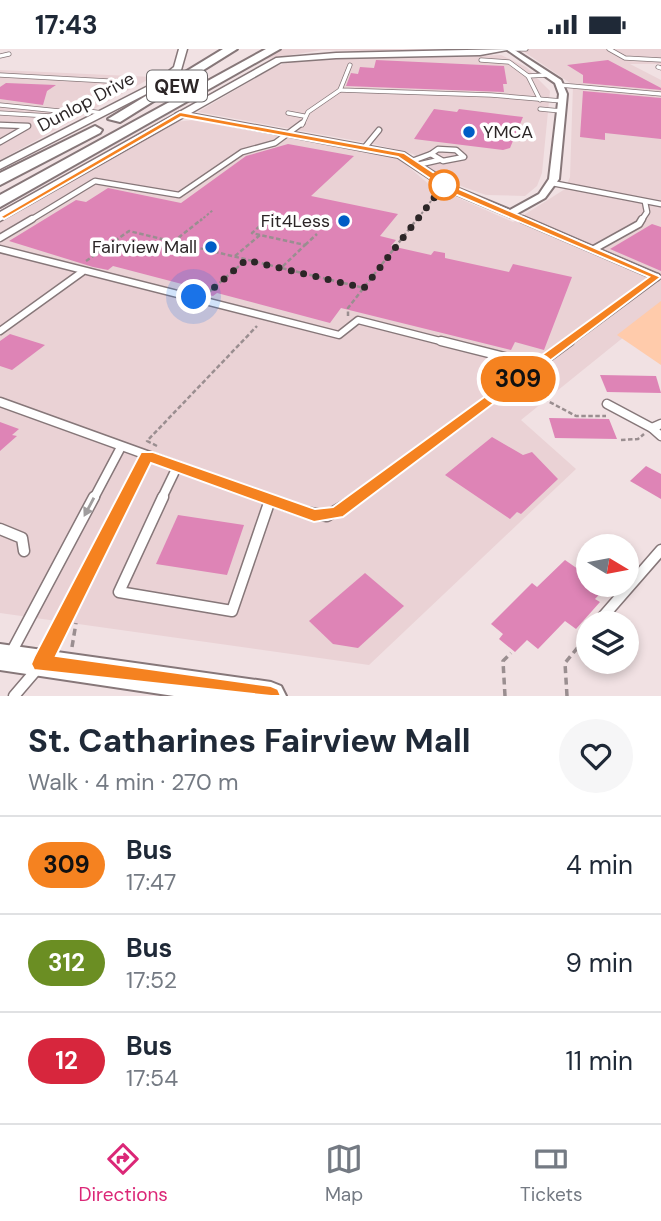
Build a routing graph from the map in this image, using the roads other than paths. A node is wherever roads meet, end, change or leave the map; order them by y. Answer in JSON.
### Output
{"nodes":[{"id":1,"x":231,"y":49,"type":"edge"},
{"id":2,"x":276,"y":49,"type":"edge"},
{"id":3,"x":509,"y":49,"type":"edge"},
{"id":4,"x":526,"y":49,"type":"edge"},
{"id":5,"x":608,"y":49,"type":"edge"},
{"id":6,"x":375,"y":51,"type":"edge"},
{"id":7,"x":181,"y":53,"type":"edge"},
{"id":8,"x":9,"y":54,"type":"dead end"},
{"id":9,"x":252,"y":54,"type":"edge"},
{"id":10,"x":0,"y":56,"type":"edge"},
{"id":11,"x":481,"y":60,"type":"dead end"},
{"id":12,"x":661,"y":60,"type":"edge"},
{"id":13,"x":350,"y":65,"type":"dead end"},
{"id":14,"x":0,"y":75,"type":"edge"},
{"id":15,"x":547,"y":75,"type":"junction"},
{"id":16,"x":528,"y":76,"type":"junction"},
{"id":17,"x":108,"y":81,"type":"dead end"},
{"id":18,"x":560,"y":85,"type":"junction"},
{"id":19,"x":340,"y":90,"type":"junction"},
{"id":20,"x":661,"y":94,"type":"edge"},
{"id":21,"x":540,"y":100,"type":"junction"},
{"id":22,"x":0,"y":106,"type":"edge"},
{"id":23,"x":561,"y":106,"type":"junction"},
{"id":24,"x":540,"y":109,"type":"dead end"},
{"id":25,"x":60,"y":111,"type":"junction"},
{"id":26,"x":0,"y":113,"type":"edge"},
{"id":27,"x":288,"y":113,"type":"dead end"},
{"id":28,"x":180,"y":114,"type":"junction"},
{"id":29,"x":304,"y":116,"type":"junction"},
{"id":30,"x":105,"y":118,"type":"junction"},
{"id":31,"x":0,"y":125,"type":"edge"},
{"id":32,"x":379,"y":130,"type":"dead end"},
{"id":33,"x":290,"y":134,"type":"junction"},
{"id":34,"x":0,"y":142,"type":"edge"},
{"id":35,"x":365,"y":147,"type":"junction"},
{"id":36,"x":431,"y":154,"type":"junction"},
{"id":37,"x":439,"y":160,"type":"junction"},
{"id":38,"x":414,"y":163,"type":"junction"},
{"id":39,"x":0,"y":166,"type":"edge"},
{"id":40,"x":0,"y":180,"type":"edge"},
{"id":41,"x":552,"y":183,"type":"junction"},
{"id":42,"x":0,"y":202,"type":"edge"},
{"id":43,"x":645,"y":202,"type":"junction"},
{"id":44,"x":661,"y":204,"type":"edge"},
{"id":45,"x":511,"y":214,"type":"junction"},
{"id":46,"x":0,"y":216,"type":"edge"},
{"id":47,"x":0,"y":239,"type":"edge"},
{"id":48,"x":594,"y":249,"type":"junction"},
{"id":49,"x":0,"y":250,"type":"edge"},
{"id":50,"x":82,"y":272,"type":"junction"},
{"id":51,"x":0,"y":331,"type":"edge"},
{"id":52,"x":536,"y":365,"type":"junction"},
{"id":53,"x":0,"y":402,"type":"edge"},
{"id":54,"x":607,"y":404,"type":"dead end"},
{"id":55,"x":661,"y":424,"type":"edge"},
{"id":56,"x":652,"y":428,"type":"junction"},
{"id":57,"x":661,"y":436,"type":"edge"},
{"id":58,"x":121,"y":447,"type":"junction"},
{"id":59,"x":147,"y":456,"type":"junction"},
{"id":60,"x":177,"y":467,"type":"junction"},
{"id":61,"x":270,"y":500,"type":"junction"},
{"id":62,"x":0,"y":529,"type":"edge"},
{"id":63,"x":661,"y":550,"type":"edge"},
{"id":64,"x":24,"y":551,"type":"dead end"},
{"id":65,"x":608,"y":611,"type":"edge"},
{"id":66,"x":4,"y":661,"type":"edge"},
{"id":67,"x":41,"y":664,"type":"junction"},
{"id":68,"x":14,"y":696,"type":"edge"},
{"id":69,"x":271,"y":696,"type":"edge"}],
"edges":[{"from":1,"to":30,"type":"highway"},
{"from":2,"to":9,"type":"highway","number":"QEW"},
{"from":3,"to":4,"type":"lane"},
{"from":3,"to":6,"type":"street"},
{"from":3,"to":15,"type":"street"},
{"from":5,"to":12,"type":"lane"},
{"from":6,"to":28,"type":"street"},
{"from":7,"to":30,"type":"street","name":"Dunlop Drive"},
{"from":8,"to":10,"type":"lane"},
{"from":9,"to":30,"type":"highway","number":"QEW"},
{"from":9,"to":42,"type":"highway","number":"QEW"},
{"from":11,"to":16,"type":"lane"},
{"from":13,"to":19,"type":"lane"},
{"from":14,"to":17,"type":"lane"},
{"from":15,"to":16,"type":"lane"},
{"from":15,"to":18,"type":"street"},
{"from":16,"to":21,"type":"lane"},
{"from":18,"to":20,"type":"lane"},
{"from":18,"to":23,"type":"street"},
{"from":19,"to":21,"type":"lane"},
{"from":19,"to":29,"type":"lane"},
{"from":21,"to":23,"type":"lane"},
{"from":22,"to":25,"type":"lane"},
{"from":23,"to":24,"type":"lane"},
{"from":23,"to":41,"type":"street"},
{"from":25,"to":26,"type":"lane"},
{"from":25,"to":30,"type":"lane"},
{"from":27,"to":29,"type":"lane"},
{"from":28,"to":33,"type":"street"},
{"from":28,"to":46,"type":"street"},
{"from":29,"to":33,"type":"lane"},
{"from":30,"to":39,"type":"street","name":"Dunlop Drive"},
{"from":30,"to":40,"type":"highway","number":"QEW"},
{"from":31,"to":34,"type":"lane"},
{"from":32,"to":35,"type":"lane"},
{"from":33,"to":35,"type":"street"},
{"from":33,"to":47,"type":"lane"},
{"from":35,"to":38,"type":"street"},
{"from":36,"to":37,"type":"lane"},
{"from":36,"to":37,"type":"lane"},
{"from":36,"to":38,"type":"lane"},
{"from":37,"to":38,"type":"lane"},
{"from":38,"to":45,"type":"street"},
{"from":41,"to":43,"type":"lane"},
{"from":41,"to":45,"type":"street"},
{"from":43,"to":44,"type":"lane"},
{"from":43,"to":48,"type":"lane"},
{"from":45,"to":48,"type":"lane"},
{"from":48,"to":52,"type":"lane"},
{"from":49,"to":50,"type":"lane"},
{"from":50,"to":51,"type":"lane"},
{"from":50,"to":52,"type":"lane"},
{"from":52,"to":61,"type":"lane"},
{"from":53,"to":58,"type":"lane"},
{"from":54,"to":56,"type":"lane"},
{"from":55,"to":56,"type":"lane"},
{"from":56,"to":57,"type":"lane"},
{"from":58,"to":59,"type":"lane"},
{"from":58,"to":66,"type":"lane","one_way":true},
{"from":59,"to":60,"type":"lane"},
{"from":59,"to":67,"type":"lane"},
{"from":60,"to":61,"type":"lane"},
{"from":60,"to":61,"type":"lane"},
{"from":62,"to":64,"type":"lane"},
{"from":63,"to":65,"type":"lane"},
{"from":66,"to":67,"type":"main road"},
{"from":67,"to":68,"type":"lane"},
{"from":67,"to":69,"type":"main road"}]}
